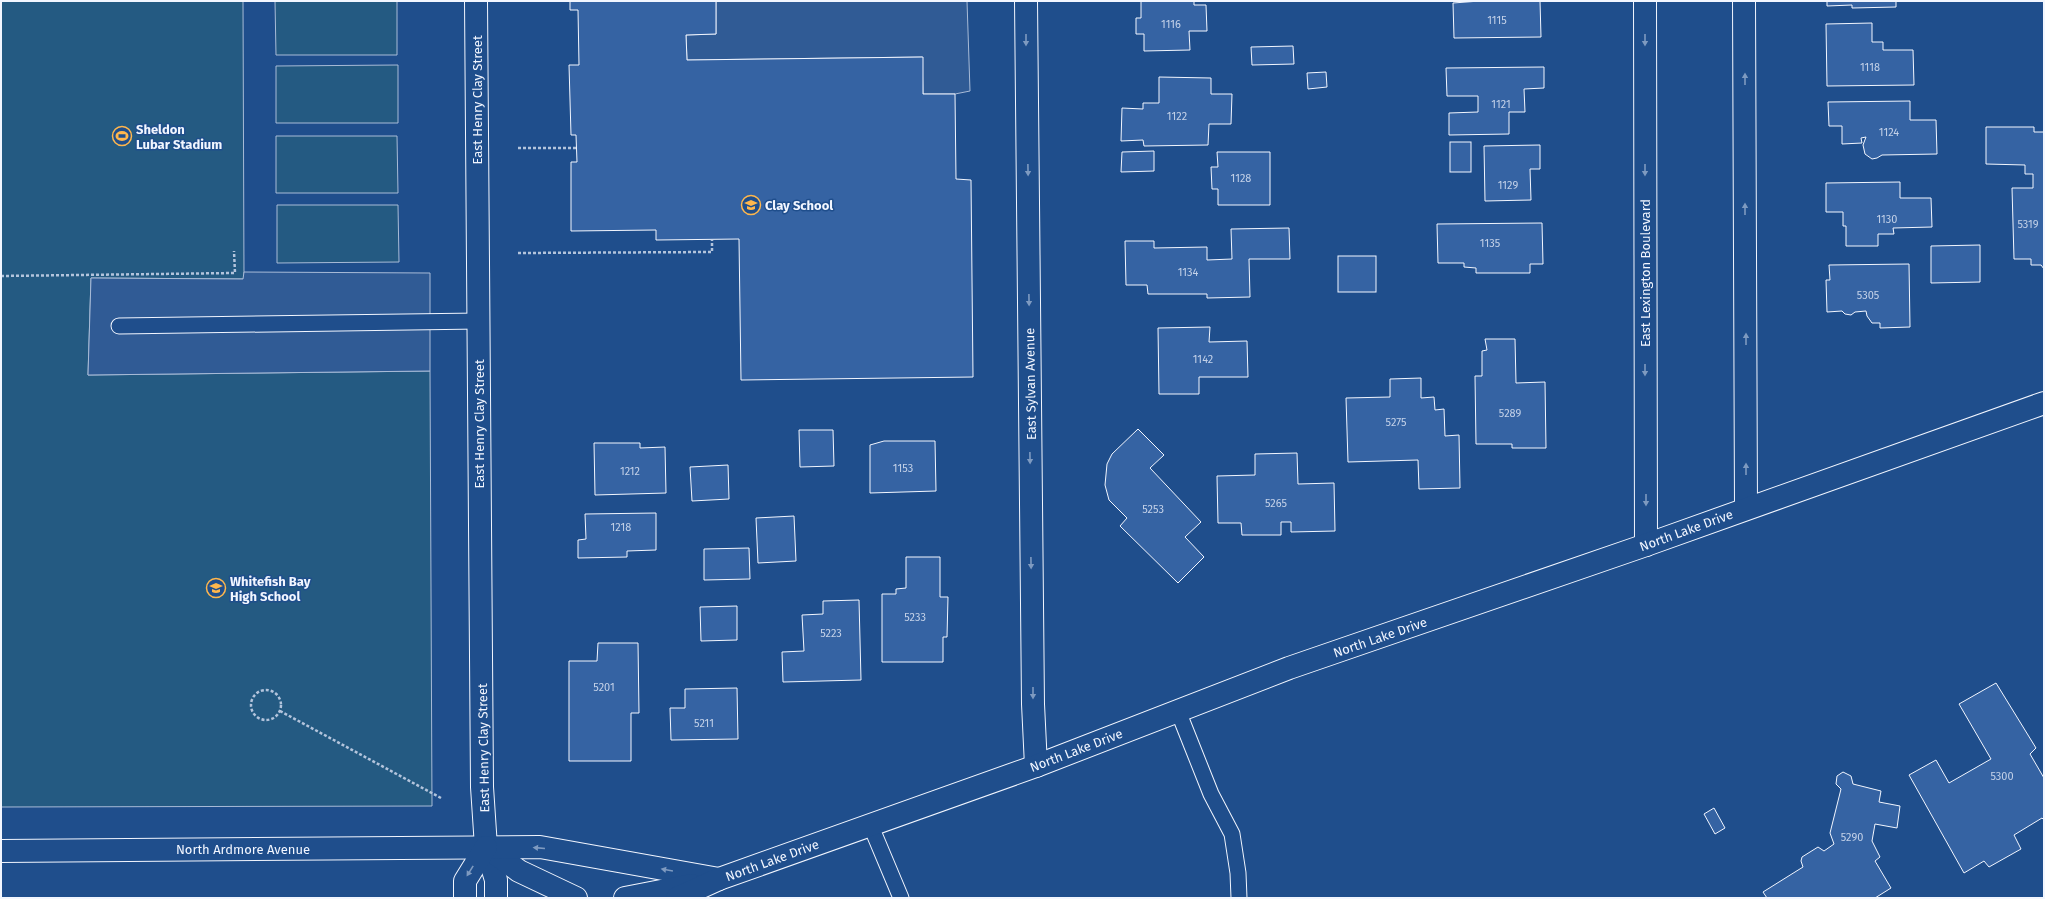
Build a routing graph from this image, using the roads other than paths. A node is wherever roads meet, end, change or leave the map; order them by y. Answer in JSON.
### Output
{"nodes":[{"id":1,"x":476,"y":1,"type":"edge"},
{"id":2,"x":1026,"y":1,"type":"edge"},
{"id":3,"x":1645,"y":1,"type":"edge"},
{"id":4,"x":1744,"y":1,"type":"edge"},
{"id":5,"x":479,"y":321,"type":"junction"},
{"id":6,"x":119,"y":326,"type":"dead end"},
{"id":7,"x":2044,"y":403,"type":"edge"},
{"id":8,"x":1746,"y":508,"type":"junction"},
{"id":9,"x":1646,"y":545,"type":"junction"},
{"id":10,"x":1178,"y":711,"type":"junction"},
{"id":11,"x":1036,"y":766,"type":"junction"},
{"id":12,"x":870,"y":824,"type":"junction"},
{"id":13,"x":486,"y":847,"type":"junction"},
{"id":14,"x":1,"y":851,"type":"edge"},
{"id":15,"x":719,"y":879,"type":"junction"},
{"id":16,"x":465,"y":898,"type":"edge"},
{"id":17,"x":496,"y":898,"type":"edge"},
{"id":18,"x":576,"y":898,"type":"edge"},
{"id":19,"x":625,"y":898,"type":"edge"},
{"id":20,"x":677,"y":898,"type":"edge"},
{"id":21,"x":901,"y":898,"type":"edge"},
{"id":22,"x":1239,"y":898,"type":"edge"}],
"edges":[{"from":1,"to":5,"type":"street","name":"East Henry Clay Street"},
{"from":2,"to":11,"type":"street","name":"East Sylvan Avenue","one_way":true},
{"from":3,"to":9,"type":"street","name":"East Lexington Boulevard","one_way":true},
{"from":8,"to":4,"type":"street","one_way":true},
{"from":5,"to":6,"type":"lane"},
{"from":5,"to":13,"type":"street","name":"East Henry Clay Street"},
{"from":7,"to":8,"type":"street","name":"North Lake Drive"},
{"from":8,"to":9,"type":"street","name":"North Lake Drive"},
{"from":9,"to":10,"type":"street","name":"North Lake Drive"},
{"from":10,"to":11,"type":"street","name":"North Lake Drive"},
{"from":10,"to":22,"type":"lane"},
{"from":11,"to":12,"type":"street","name":"North Lake Drive"},
{"from":12,"to":15,"type":"street","name":"North Lake Drive"},
{"from":12,"to":21,"type":"lane"},
{"from":13,"to":14,"type":"street","name":"North Ardmore Avenue"},
{"from":15,"to":13,"type":"street","name":"North Ardmore Avenue","one_way":true},
{"from":13,"to":16,"type":"street","one_way":true},
{"from":13,"to":17,"type":"street","name":"East Henry Clay Street"},
{"from":13,"to":18,"type":"street"},
{"from":15,"to":19,"type":"street","name":"North Lake Drive"},
{"from":15,"to":20,"type":"street","name":"North Lake Drive"}]}
